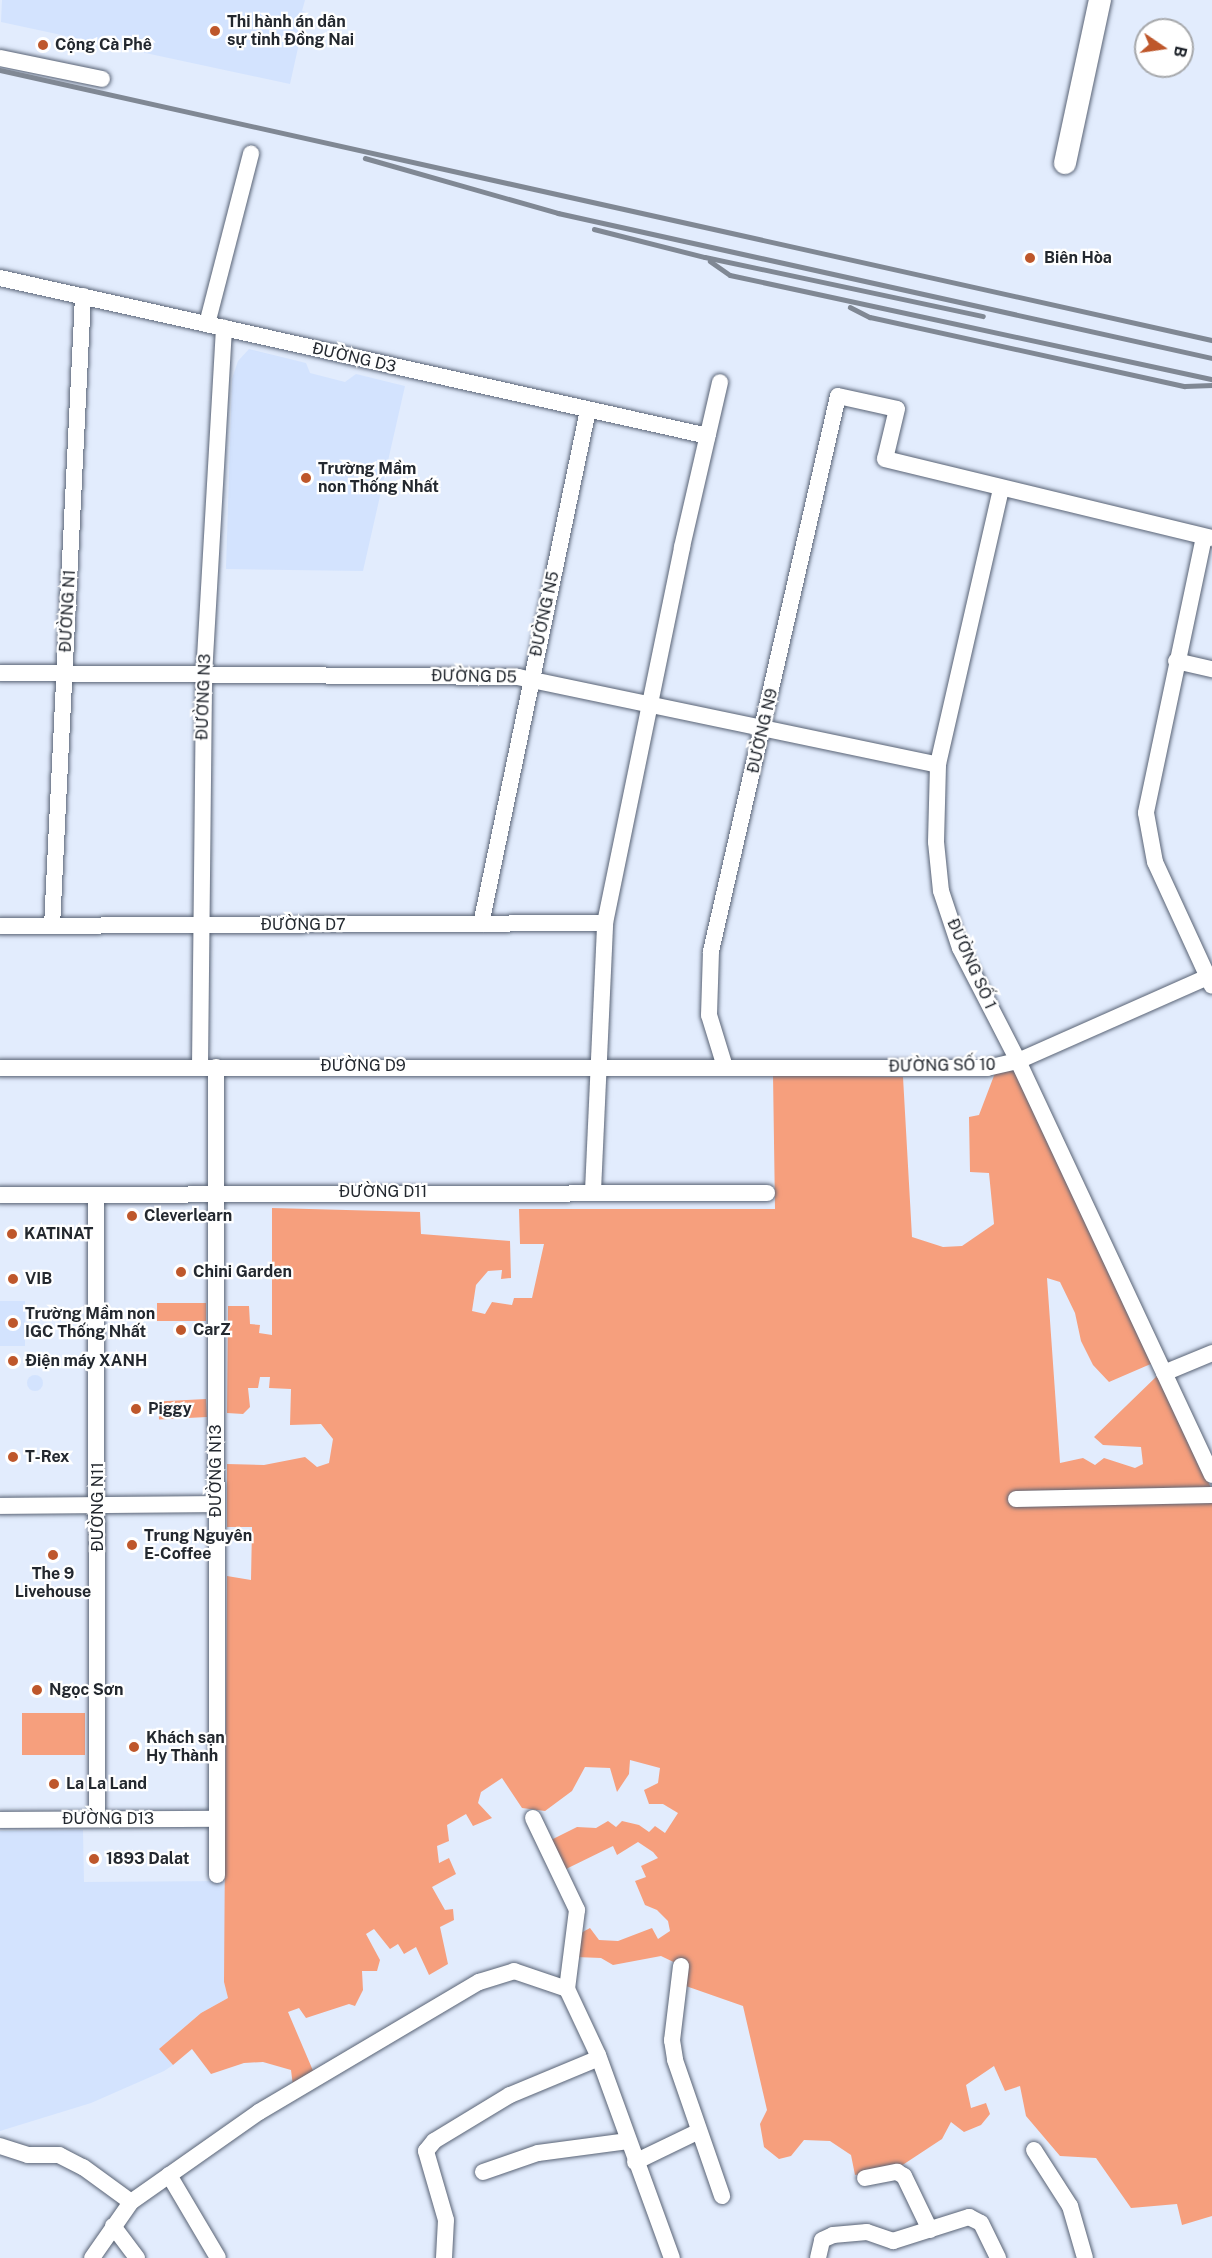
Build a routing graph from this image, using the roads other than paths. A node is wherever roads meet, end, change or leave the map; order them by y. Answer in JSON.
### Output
{"nodes":[{"id":1,"x":1100,"y":0,"type":"edge"},
{"id":2,"x":0,"y":58,"type":"edge"},
{"id":3,"x":102,"y":80,"type":"dead end"},
{"id":4,"x":251,"y":154,"type":"dead end"},
{"id":5,"x":1065,"y":163,"type":"dead end"},
{"id":6,"x":0,"y":278,"type":"edge"},
{"id":7,"x":83,"y":296,"type":"junction"},
{"id":8,"x":207,"y":324,"type":"junction"},
{"id":9,"x":224,"y":328,"type":"junction"},
{"id":10,"x":720,"y":382,"type":"dead end"},
{"id":11,"x":588,"y":410,"type":"junction"},
{"id":12,"x":708,"y":436,"type":"junction"},
{"id":13,"x":1000,"y":489,"type":"junction"},
{"id":14,"x":1208,"y":538,"type":"edge"},
{"id":15,"x":1176,"y":661,"type":"junction"},
{"id":16,"x":1212,"y":669,"type":"edge"},
{"id":17,"x":0,"y":673,"type":"edge"},
{"id":18,"x":65,"y":673,"type":"junction"},
{"id":19,"x":204,"y":675,"type":"junction"},
{"id":20,"x":531,"y":680,"type":"junction"},
{"id":21,"x":650,"y":702,"type":"junction"},
{"id":22,"x":765,"y":727,"type":"junction"},
{"id":23,"x":938,"y":765,"type":"junction"},
{"id":24,"x":605,"y":923,"type":"junction"},
{"id":25,"x":481,"y":924,"type":"junction"},
{"id":26,"x":200,"y":925,"type":"junction"},
{"id":27,"x":0,"y":926,"type":"edge"},
{"id":28,"x":52,"y":926,"type":"junction"},
{"id":29,"x":1211,"y":979,"type":"edge"},
{"id":30,"x":1018,"y":1061,"type":"junction"},
{"id":31,"x":598,"y":1066,"type":"junction"},
{"id":32,"x":208,"y":1067,"type":"junction"},
{"id":33,"x":725,"y":1067,"type":"junction"},
{"id":34,"x":0,"y":1068,"type":"edge"},
{"id":35,"x":593,"y":1191,"type":"junction"},
{"id":36,"x":216,"y":1193,"type":"junction"},
{"id":37,"x":767,"y":1193,"type":"dead end"},
{"id":38,"x":0,"y":1195,"type":"edge"},
{"id":39,"x":96,"y":1195,"type":"junction"},
{"id":40,"x":1212,"y":1353,"type":"edge"},
{"id":41,"x":1164,"y":1374,"type":"junction"},
{"id":42,"x":1212,"y":1475,"type":"edge"},
{"id":43,"x":1212,"y":1495,"type":"edge"},
{"id":44,"x":1017,"y":1499,"type":"dead end"},
{"id":45,"x":216,"y":1504,"type":"junction"},
{"id":46,"x":98,"y":1505,"type":"junction"},
{"id":47,"x":0,"y":1506,"type":"edge"},
{"id":48,"x":533,"y":1818,"type":"dead end"},
{"id":49,"x":217,"y":1819,"type":"junction"},
{"id":50,"x":0,"y":1820,"type":"edge"},
{"id":51,"x":97,"y":1820,"type":"junction"},
{"id":52,"x":217,"y":1875,"type":"dead end"},
{"id":53,"x":681,"y":1965,"type":"dead end"},
{"id":54,"x":567,"y":1989,"type":"junction"},
{"id":55,"x":599,"y":2058,"type":"junction"},
{"id":56,"x":699,"y":2131,"type":"junction"},
{"id":57,"x":628,"y":2141,"type":"junction"},
{"id":58,"x":0,"y":2146,"type":"edge"},
{"id":59,"x":1034,"y":2150,"type":"dead end"},
{"id":60,"x":635,"y":2162,"type":"junction"},
{"id":61,"x":483,"y":2172,"type":"dead end"},
{"id":62,"x":169,"y":2175,"type":"junction"},
{"id":63,"x":865,"y":2178,"type":"dead end"},
{"id":64,"x":722,"y":2196,"type":"dead end"},
{"id":65,"x":131,"y":2202,"type":"junction"},
{"id":66,"x":113,"y":2226,"type":"junction"},
{"id":67,"x":930,"y":2230,"type":"junction"},
{"id":68,"x":92,"y":2258,"type":"edge"},
{"id":69,"x":137,"y":2258,"type":"edge"},
{"id":70,"x":218,"y":2258,"type":"edge"},
{"id":71,"x":444,"y":2258,"type":"edge"},
{"id":72,"x":672,"y":2258,"type":"edge"},
{"id":73,"x":818,"y":2258,"type":"edge"},
{"id":74,"x":998,"y":2258,"type":"edge"},
{"id":75,"x":1085,"y":2258,"type":"edge"}],
"edges":[{"from":1,"to":5,"type":"main road"},
{"from":2,"to":3,"type":"street"},
{"from":4,"to":8,"type":"street"},
{"from":6,"to":7,"type":"street","name":"ĐƯỜNG D3"},
{"from":7,"to":8,"type":"street","name":"ĐƯỜNG D3"},
{"from":7,"to":18,"type":"street","name":"ĐƯỜNG N1"},
{"from":8,"to":9,"type":"street","name":"ĐƯỜNG D3"},
{"from":9,"to":11,"type":"street","name":"ĐƯỜNG D3"},
{"from":9,"to":19,"type":"street","name":"ĐƯỜNG N3"},
{"from":10,"to":12,"type":"street"},
{"from":11,"to":12,"type":"street","name":"ĐƯỜNG D3"},
{"from":11,"to":20,"type":"street","name":"ĐƯỜNG N5"},
{"from":12,"to":21,"type":"street"},
{"from":13,"to":14,"type":"street"},
{"from":13,"to":22,"type":"street","name":"ĐƯỜNG N9"},
{"from":13,"to":23,"type":"street","name":"ĐƯỜNG SỐ 1"},
{"from":14,"to":15,"type":"street"},
{"from":15,"to":16,"type":"street"},
{"from":15,"to":29,"type":"street"},
{"from":17,"to":18,"type":"street","name":"ĐƯỜNG D5"},
{"from":18,"to":19,"type":"street","name":"ĐƯỜNG D5"},
{"from":18,"to":28,"type":"street","name":"ĐƯỜNG N1"},
{"from":19,"to":20,"type":"street","name":"ĐƯỜNG D5"},
{"from":19,"to":26,"type":"street","name":"ĐƯỜNG N3"},
{"from":20,"to":21,"type":"street","name":"ĐƯỜNG D5"},
{"from":20,"to":25,"type":"street","name":"ĐƯỜNG N5"},
{"from":21,"to":22,"type":"street","name":"ĐƯỜNG D5"},
{"from":21,"to":24,"type":"street"},
{"from":22,"to":23,"type":"street","name":"ĐƯỜNG D5"},
{"from":22,"to":33,"type":"street","name":"ĐƯỜNG N9"},
{"from":23,"to":30,"type":"street","name":"ĐƯỜNG SỐ 1"},
{"from":24,"to":25,"type":"street","name":"ĐƯỜNG D7"},
{"from":24,"to":31,"type":"street"},
{"from":25,"to":26,"type":"street","name":"ĐƯỜNG D7"},
{"from":26,"to":28,"type":"street","name":"ĐƯỜNG D7"},
{"from":26,"to":32,"type":"street","name":"ĐƯỜNG N3"},
{"from":27,"to":28,"type":"street","name":"ĐƯỜNG D7"},
{"from":29,"to":30,"type":"street","name":"ĐƯỜNG SỐ 10"},
{"from":30,"to":33,"type":"street","name":"ĐƯỜNG SỐ 10"},
{"from":30,"to":41,"type":"street","name":"ĐƯỜNG SỐ 1"},
{"from":31,"to":32,"type":"street","name":"ĐƯỜNG D9"},
{"from":31,"to":33,"type":"street","name":"ĐƯỜNG D9"},
{"from":31,"to":35,"type":"street"},
{"from":32,"to":34,"type":"street","name":"ĐƯỜNG D9"},
{"from":32,"to":36,"type":"street","name":"ĐƯỜNG N13"},
{"from":35,"to":36,"type":"street","name":"ĐƯỜNG D11"},
{"from":35,"to":37,"type":"street","name":"ĐƯỜNG D11"},
{"from":36,"to":39,"type":"street","name":"ĐƯỜNG D11"},
{"from":36,"to":45,"type":"street","name":"ĐƯỜNG N13"},
{"from":38,"to":39,"type":"street","name":"ĐƯỜNG D11"},
{"from":39,"to":46,"type":"street","name":"ĐƯỜNG N11"},
{"from":40,"to":41,"type":"street"},
{"from":41,"to":42,"type":"street","name":"ĐƯỜNG SỐ 1"},
{"from":43,"to":44,"type":"street"},
{"from":45,"to":46,"type":"street"},
{"from":45,"to":49,"type":"street","name":"ĐƯỜNG N13"},
{"from":46,"to":47,"type":"street"},
{"from":46,"to":51,"type":"street","name":"ĐƯỜNG N11"},
{"from":48,"to":54,"type":"street"},
{"from":49,"to":51,"type":"street","name":"ĐƯỜNG D13"},
{"from":49,"to":52,"type":"street","name":"ĐƯỜNG N13"},
{"from":50,"to":51,"type":"street","name":"ĐƯỜNG D13"},
{"from":53,"to":56,"type":"street"},
{"from":54,"to":55,"type":"street"},
{"from":54,"to":62,"type":"street"},
{"from":55,"to":57,"type":"street"},
{"from":55,"to":71,"type":"street"},
{"from":56,"to":60,"type":"street"},
{"from":56,"to":64,"type":"street"},
{"from":57,"to":60,"type":"street"},
{"from":57,"to":61,"type":"street"},
{"from":58,"to":65,"type":"street"},
{"from":59,"to":75,"type":"street"},
{"from":60,"to":72,"type":"street"},
{"from":62,"to":65,"type":"street"},
{"from":62,"to":70,"type":"street"},
{"from":63,"to":67,"type":"street"},
{"from":65,"to":66,"type":"street"},
{"from":66,"to":68,"type":"street"},
{"from":66,"to":69,"type":"street"},
{"from":67,"to":73,"type":"street"},
{"from":67,"to":74,"type":"street"}]}
